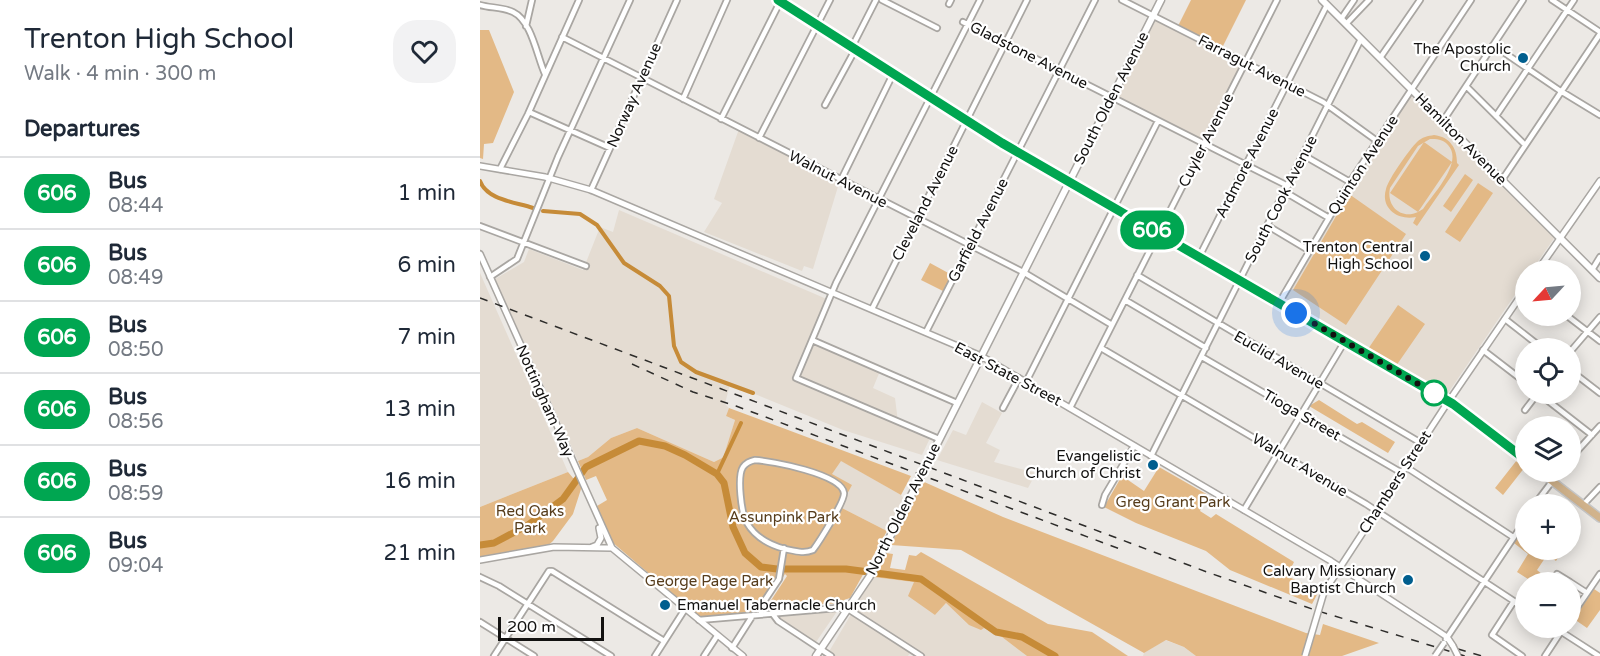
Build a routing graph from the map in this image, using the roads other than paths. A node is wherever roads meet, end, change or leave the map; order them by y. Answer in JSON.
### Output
{"nodes":[{"id":1,"x":480,"y":0,"type":"edge"},
{"id":2,"x":532,"y":0,"type":"edge"},
{"id":3,"x":579,"y":0,"type":"edge"},
{"id":4,"x":630,"y":0,"type":"edge"},
{"id":5,"x":727,"y":0,"type":"edge"},
{"id":6,"x":780,"y":0,"type":"edge"},
{"id":7,"x":830,"y":0,"type":"edge"},
{"id":8,"x":876,"y":0,"type":"edge"},
{"id":9,"x":882,"y":0,"type":"edge"},
{"id":10,"x":980,"y":0,"type":"edge"},
{"id":11,"x":1027,"y":0,"type":"edge"},
{"id":12,"x":1095,"y":0,"type":"edge"},
{"id":13,"x":1122,"y":0,"type":"edge"},
{"id":14,"x":1161,"y":0,"type":"edge"},
{"id":15,"x":1277,"y":0,"type":"edge"},
{"id":16,"x":1354,"y":0,"type":"edge"},
{"id":17,"x":1370,"y":0,"type":"edge"},
{"id":18,"x":1420,"y":0,"type":"edge"},
{"id":19,"x":1471,"y":0,"type":"edge"},
{"id":20,"x":1523,"y":0,"type":"edge"},
{"id":21,"x":1552,"y":0,"type":"edge"},
{"id":22,"x":1574,"y":0,"type":"edge"},
{"id":23,"x":675,"y":1,"type":"edge"},
{"id":24,"x":1325,"y":2,"type":"edge"},
{"id":25,"x":480,"y":5,"type":"edge"},
{"id":26,"x":1567,"y":10,"type":"junction"},
{"id":27,"x":1153,"y":15,"type":"junction"},
{"id":28,"x":1343,"y":21,"type":"junction"},
{"id":29,"x":965,"y":23,"type":"junction"},
{"id":30,"x":817,"y":25,"type":"junction"},
{"id":31,"x":526,"y":26,"type":"junction"},
{"id":32,"x":937,"y":28,"type":"dead end"},
{"id":33,"x":1600,"y":33,"type":"edge"},
{"id":34,"x":562,"y":38,"type":"junction"},
{"id":35,"x":1361,"y":39,"type":"junction"},
{"id":36,"x":1006,"y":43,"type":"junction"},
{"id":37,"x":1493,"y":45,"type":"junction"},
{"id":38,"x":854,"y":48,"type":"junction"},
{"id":39,"x":1380,"y":58,"type":"junction"},
{"id":40,"x":603,"y":59,"type":"junction"},
{"id":41,"x":1245,"y":62,"type":"junction"},
{"id":42,"x":1527,"y":69,"type":"junction"},
{"id":43,"x":1059,"y":70,"type":"junction"},
{"id":44,"x":893,"y":74,"type":"junction"},
{"id":45,"x":545,"y":75,"type":"junction"},
{"id":46,"x":642,"y":78,"type":"junction"},
{"id":47,"x":1287,"y":83,"type":"junction"},
{"id":48,"x":1466,"y":86,"type":"junction"},
{"id":49,"x":1412,"y":90,"type":"junction"},
{"id":50,"x":1562,"y":91,"type":"junction"},
{"id":51,"x":1111,"y":97,"type":"junction"},
{"id":52,"x":930,"y":98,"type":"junction"},
{"id":53,"x":683,"y":99,"type":"junction"},
{"id":54,"x":825,"y":105,"type":"dead end"},
{"id":55,"x":1329,"y":105,"type":"junction"},
{"id":56,"x":1599,"y":111,"type":"edge"},
{"id":57,"x":529,"y":112,"type":"junction"},
{"id":58,"x":1496,"y":116,"type":"junction"},
{"id":59,"x":722,"y":119,"type":"junction"},
{"id":60,"x":966,"y":120,"type":"junction"},
{"id":61,"x":1158,"y":121,"type":"junction"},
{"id":62,"x":1443,"y":121,"type":"junction"},
{"id":63,"x":572,"y":131,"type":"junction"},
{"id":64,"x":759,"y":138,"type":"junction"},
{"id":65,"x":1377,"y":141,"type":"junction"},
{"id":66,"x":1204,"y":144,"type":"junction"},
{"id":67,"x":1525,"y":145,"type":"junction"},
{"id":68,"x":610,"y":148,"type":"junction"},
{"id":69,"x":1018,"y":152,"type":"junction"},
{"id":70,"x":1304,"y":155,"type":"junction"},
{"id":71,"x":1246,"y":165,"type":"junction"},
{"id":72,"x":480,"y":166,"type":"edge"},
{"id":73,"x":500,"y":169,"type":"junction"},
{"id":74,"x":550,"y":178,"type":"junction"},
{"id":75,"x":841,"y":180,"type":"junction"},
{"id":76,"x":1502,"y":180,"type":"junction"},
{"id":77,"x":1600,"y":181,"type":"edge"},
{"id":78,"x":1069,"y":182,"type":"junction"},
{"id":79,"x":1350,"y":182,"type":"junction"},
{"id":80,"x":1286,"y":189,"type":"junction"},
{"id":81,"x":591,"y":190,"type":"junction"},
{"id":82,"x":879,"y":199,"type":"junction"},
{"id":83,"x":1114,"y":207,"type":"junction"},
{"id":84,"x":1329,"y":218,"type":"junction"},
{"id":85,"x":917,"y":219,"type":"junction"},
{"id":86,"x":480,"y":226,"type":"edge"},
{"id":87,"x":1268,"y":226,"type":"junction"},
{"id":88,"x":1158,"y":233,"type":"junction"},
{"id":89,"x":1561,"y":238,"type":"junction"},
{"id":90,"x":524,"y":242,"type":"junction"},
{"id":91,"x":971,"y":246,"type":"junction"},
{"id":92,"x":1310,"y":251,"type":"junction"},
{"id":93,"x":480,"y":254,"type":"edge"},
{"id":94,"x":1199,"y":257,"type":"junction"},
{"id":95,"x":1600,"y":257,"type":"edge"},
{"id":96,"x":1545,"y":260,"type":"edge"},
{"id":97,"x":586,"y":266,"type":"dead end"},
{"id":98,"x":1592,"y":270,"type":"junction"},
{"id":99,"x":1023,"y":272,"type":"junction"},
{"id":100,"x":1137,"y":275,"type":"junction"},
{"id":101,"x":490,"y":277,"type":"junction"},
{"id":102,"x":1600,"y":278,"type":"edge"},
{"id":103,"x":1240,"y":281,"type":"junction"},
{"id":104,"x":832,"y":292,"type":"junction"},
{"id":105,"x":1068,"y":298,"type":"junction"},
{"id":106,"x":1125,"y":300,"type":"junction"},
{"id":107,"x":1279,"y":303,"type":"junction"},
{"id":108,"x":1515,"y":304,"type":"edge"},
{"id":109,"x":872,"y":309,"type":"junction"},
{"id":110,"x":1600,"y":317,"type":"edge"},
{"id":111,"x":1505,"y":319,"type":"junction"},
{"id":112,"x":1218,"y":324,"type":"junction"},
{"id":113,"x":1112,"y":325,"type":"junction"},
{"id":114,"x":1580,"y":326,"type":"edge"},
{"id":115,"x":1586,"y":331,"type":"junction"},
{"id":116,"x":926,"y":332,"type":"junction"},
{"id":117,"x":1529,"y":338,"type":"edge"},
{"id":118,"x":1581,"y":338,"type":"edge"},
{"id":119,"x":812,"y":340,"type":"junction"},
{"id":120,"x":1345,"y":341,"type":"junction"},
{"id":121,"x":1600,"y":341,"type":"edge"},
{"id":122,"x":1101,"y":348,"type":"junction"},
{"id":123,"x":1206,"y":348,"type":"junction"},
{"id":124,"x":1483,"y":350,"type":"junction"},
{"id":125,"x":981,"y":356,"type":"junction"},
{"id":126,"x":1202,"y":357,"type":"junction"},
{"id":127,"x":1515,"y":375,"type":"edge"},
{"id":128,"x":1019,"y":378,"type":"junction"},
{"id":129,"x":1581,"y":378,"type":"edge"},
{"id":130,"x":1026,"y":382,"type":"junction"},
{"id":131,"x":1320,"y":384,"type":"junction"},
{"id":132,"x":1600,"y":393,"type":"edge"},
{"id":133,"x":1182,"y":396,"type":"junction"},
{"id":134,"x":1448,"y":401,"type":"junction"},
{"id":135,"x":957,"y":403,"type":"junction"},
{"id":136,"x":1530,"y":404,"type":"edge"},
{"id":137,"x":1552,"y":404,"type":"edge"},
{"id":138,"x":1003,"y":408,"type":"dead end"},
{"id":139,"x":1070,"y":408,"type":"junction"},
{"id":140,"x":1525,"y":410,"type":"dead end"},
{"id":141,"x":1302,"y":415,"type":"junction"},
{"id":142,"x":1600,"y":426,"type":"edge"},
{"id":143,"x":1592,"y":435,"type":"junction"},
{"id":144,"x":939,"y":439,"type":"junction"},
{"id":145,"x":1421,"y":443,"type":"junction"},
{"id":146,"x":1134,"y":446,"type":"junction"},
{"id":147,"x":1581,"y":447,"type":"edge"},
{"id":148,"x":1515,"y":452,"type":"edge"},
{"id":149,"x":1279,"y":453,"type":"junction"},
{"id":150,"x":1151,"y":456,"type":"junction"},
{"id":151,"x":1406,"y":467,"type":"junction"},
{"id":152,"x":1402,"y":473,"type":"junction"},
{"id":153,"x":1554,"y":482,"type":"edge"},
{"id":154,"x":1600,"y":487,"type":"edge"},
{"id":155,"x":1102,"y":505,"type":"dead end"},
{"id":156,"x":1583,"y":505,"type":"junction"},
{"id":157,"x":1244,"y":510,"type":"junction"},
{"id":158,"x":1377,"y":511,"type":"junction"},
{"id":159,"x":597,"y":518,"type":"junction"},
{"id":160,"x":1600,"y":518,"type":"edge"},
{"id":161,"x":1515,"y":534,"type":"edge"},
{"id":162,"x":1513,"y":537,"type":"junction"},
{"id":163,"x":590,"y":548,"type":"junction"},
{"id":164,"x":612,"y":548,"type":"junction"},
{"id":165,"x":784,"y":548,"type":"junction"},
{"id":166,"x":480,"y":560,"type":"edge"},
{"id":167,"x":1340,"y":566,"type":"junction"},
{"id":168,"x":1600,"y":574,"type":"edge"},
{"id":169,"x":480,"y":577,"type":"edge"},
{"id":170,"x":1484,"y":582,"type":"junction"},
{"id":171,"x":1581,"y":589,"type":"edge"},
{"id":172,"x":1587,"y":593,"type":"junction"},
{"id":173,"x":1514,"y":601,"type":"joint"},
{"id":174,"x":1581,"y":602,"type":"edge"},
{"id":175,"x":528,"y":604,"type":"junction"},
{"id":176,"x":849,"y":608,"type":"junction"},
{"id":177,"x":686,"y":609,"type":"junction"},
{"id":178,"x":772,"y":613,"type":"junction"},
{"id":179,"x":761,"y":614,"type":"junction"},
{"id":180,"x":753,"y":615,"type":"junction"},
{"id":181,"x":699,"y":620,"type":"junction"},
{"id":182,"x":480,"y":622,"type":"edge"},
{"id":183,"x":717,"y":636,"type":"junction"},
{"id":184,"x":506,"y":638,"type":"junction"},
{"id":185,"x":1556,"y":638,"type":"edge"},
{"id":186,"x":1574,"y":638,"type":"edge"},
{"id":187,"x":1445,"y":640,"type":"junction"},
{"id":188,"x":664,"y":641,"type":"junction"},
{"id":189,"x":1600,"y":647,"type":"edge"},
{"id":190,"x":732,"y":648,"type":"junction"},
{"id":191,"x":821,"y":649,"type":"junction"},
{"id":192,"x":911,"y":650,"type":"junction"},
{"id":193,"x":1597,"y":655,"type":"edge"},
{"id":194,"x":494,"y":656,"type":"edge"},
{"id":195,"x":534,"y":656,"type":"edge"},
{"id":196,"x":611,"y":656,"type":"edge"},
{"id":197,"x":655,"y":656,"type":"edge"},
{"id":198,"x":704,"y":656,"type":"edge"},
{"id":199,"x":743,"y":656,"type":"edge"},
{"id":200,"x":816,"y":656,"type":"edge"},
{"id":201,"x":831,"y":656,"type":"edge"},
{"id":202,"x":907,"y":656,"type":"edge"},
{"id":203,"x":921,"y":656,"type":"edge"},
{"id":204,"x":1305,"y":656,"type":"edge"},
{"id":205,"x":1435,"y":656,"type":"edge"},
{"id":206,"x":1458,"y":656,"type":"edge"},
{"id":207,"x":1522,"y":656,"type":"edge"},
{"id":208,"x":1545,"y":656,"type":"edge"}],
"edges":[{"from":1,"to":25,"type":"street"},
{"from":2,"to":31,"type":"street"},
{"from":3,"to":34,"type":"street"},
{"from":4,"to":40,"type":"street"},
{"from":5,"to":53,"type":"street"},
{"from":6,"to":30,"type":"main road"},
{"from":6,"to":59,"type":"street"},
{"from":7,"to":30,"type":"street"},
{"from":8,"to":38,"type":"street"},
{"from":9,"to":32,"type":"street"},
{"from":10,"to":29,"type":"street"},
{"from":11,"to":36,"type":"street","name":"Cleveland Avenue"},
{"from":12,"to":43,"type":"street","name":"Garfield Avenue"},
{"from":13,"to":27,"type":"street","name":"Farragut Avenue"},
{"from":14,"to":27,"type":"main road","name":"South Olden Avenue"},
{"from":15,"to":41,"type":"street","name":"Cuyler Avenue"},
{"from":16,"to":28,"type":"street"},
{"from":17,"to":28,"type":"street"},
{"from":18,"to":39,"type":"street"},
{"from":19,"to":49,"type":"street","name":"Quinton Avenue"},
{"from":20,"to":37,"type":"street"},
{"from":21,"to":26,"type":"street"},
{"from":22,"to":26,"type":"street"},
{"from":23,"to":46,"type":"street","name":"Norway Avenue"},
{"from":24,"to":28,"type":"main road","name":"Hamilton Avenue"},
{"from":24,"to":47,"type":"street","name":"Ardmore Avenue"},
{"from":25,"to":31,"type":"street"},
{"from":26,"to":33,"type":"street"},
{"from":26,"to":42,"type":"street"},
{"from":27,"to":41,"type":"street","name":"Farragut Avenue"},
{"from":27,"to":51,"type":"main road","name":"South Olden Avenue"},
{"from":28,"to":35,"type":"main road","name":"Hamilton Avenue"},
{"from":29,"to":36,"type":"street","name":"Gladstone Avenue"},
{"from":29,"to":52,"type":"street"},
{"from":30,"to":38,"type":"main road"},
{"from":30,"to":64,"type":"street"},
{"from":31,"to":45,"type":"street"},
{"from":33,"to":50,"type":"street"},
{"from":34,"to":40,"type":"street","name":"Walnut Avenue"},
{"from":34,"to":45,"type":"street"},
{"from":35,"to":39,"type":"main road","name":"Hamilton Avenue"},
{"from":35,"to":55,"type":"street","name":"South Cook Avenue"},
{"from":36,"to":43,"type":"street","name":"Gladstone Avenue"},
{"from":36,"to":60,"type":"street","name":"Cleveland Avenue"},
{"from":37,"to":42,"type":"street"},
{"from":37,"to":48,"type":"street"},
{"from":38,"to":44,"type":"main road"},
{"from":38,"to":54,"type":"street"},
{"from":39,"to":49,"type":"main road","name":"Hamilton Avenue"},
{"from":40,"to":46,"type":"street","name":"Walnut Avenue"},
{"from":40,"to":63,"type":"street"},
{"from":41,"to":47,"type":"street","name":"Farragut Avenue"},
{"from":41,"to":66,"type":"street","name":"Cuyler Avenue"},
{"from":42,"to":50,"type":"street"},
{"from":42,"to":58,"type":"street"},
{"from":43,"to":51,"type":"street","name":"Gladstone Avenue"},
{"from":43,"to":69,"type":"street","name":"Garfield Avenue"},
{"from":44,"to":52,"type":"main road"},
{"from":44,"to":75,"type":"street"},
{"from":45,"to":57,"type":"street"},
{"from":46,"to":53,"type":"street","name":"Walnut Avenue"},
{"from":46,"to":68,"type":"street","name":"Norway Avenue"},
{"from":47,"to":55,"type":"street","name":"Farragut Avenue"},
{"from":47,"to":71,"type":"street","name":"Ardmore Avenue"},
{"from":48,"to":58,"type":"street"},
{"from":48,"to":62,"type":"street"},
{"from":49,"to":62,"type":"main road","name":"Hamilton Avenue"},
{"from":49,"to":65,"type":"street","name":"Quinton Avenue"},
{"from":50,"to":56,"type":"street"},
{"from":50,"to":67,"type":"street"},
{"from":51,"to":61,"type":"street","name":"Gladstone Avenue"},
{"from":51,"to":78,"type":"main road","name":"South Olden Avenue"},
{"from":52,"to":60,"type":"main road"},
{"from":52,"to":82,"type":"street"},
{"from":53,"to":59,"type":"street","name":"Walnut Avenue"},
{"from":55,"to":65,"type":"street","name":"Farragut Avenue"},
{"from":55,"to":70,"type":"street","name":"South Cook Avenue"},
{"from":57,"to":63,"type":"street"},
{"from":57,"to":73,"type":"street"},
{"from":58,"to":67,"type":"street"},
{"from":59,"to":64,"type":"street","name":"Walnut Avenue"},
{"from":60,"to":69,"type":"main road"},
{"from":60,"to":85,"type":"street","name":"Cleveland Avenue"},
{"from":61,"to":66,"type":"street","name":"Gladstone Avenue"},
{"from":61,"to":83,"type":"street"},
{"from":62,"to":76,"type":"main road","name":"Hamilton Avenue"},
{"from":63,"to":68,"type":"street"},
{"from":63,"to":74,"type":"street"},
{"from":64,"to":75,"type":"street","name":"Walnut Avenue"},
{"from":65,"to":79,"type":"street","name":"Quinton Avenue"},
{"from":66,"to":71,"type":"street","name":"Gladstone Avenue"},
{"from":66,"to":88,"type":"street","name":"Cuyler Avenue"},
{"from":67,"to":76,"type":"street"},
{"from":68,"to":81,"type":"street","name":"Norway Avenue"},
{"from":69,"to":78,"type":"main road"},
{"from":69,"to":91,"type":"street","name":"Garfield Avenue"},
{"from":70,"to":79,"type":"street"},
{"from":70,"to":80,"type":"street","name":"South Cook Avenue"},
{"from":71,"to":80,"type":"street","name":"Gladstone Avenue"},
{"from":71,"to":94,"type":"street","name":"Ardmore Avenue"},
{"from":72,"to":73,"type":"street","name":"East State Street"},
{"from":73,"to":74,"type":"street","name":"East State Street"},
{"from":74,"to":81,"type":"street","name":"East State Street"},
{"from":74,"to":90,"type":"street"},
{"from":75,"to":82,"type":"street","name":"Walnut Avenue"},
{"from":76,"to":89,"type":"main road","name":"Hamilton Avenue"},
{"from":77,"to":89,"type":"street"},
{"from":78,"to":83,"type":"main road"},
{"from":78,"to":99,"type":"main road","name":"South Olden Avenue"},
{"from":79,"to":84,"type":"street","name":"Quinton Avenue"},
{"from":80,"to":84,"type":"street","name":"Gladstone Avenue"},
{"from":80,"to":87,"type":"street","name":"South Cook Avenue"},
{"from":81,"to":104,"type":"street","name":"East State Street"},
{"from":82,"to":85,"type":"street","name":"Walnut Avenue"},
{"from":82,"to":104,"type":"street"},
{"from":83,"to":88,"type":"main road"},
{"from":83,"to":105,"type":"street"},
{"from":84,"to":92,"type":"street","name":"Quinton Avenue"},
{"from":85,"to":91,"type":"street","name":"Walnut Avenue"},
{"from":85,"to":109,"type":"street","name":"Cleveland Avenue"},
{"from":86,"to":90,"type":"street"},
{"from":87,"to":92,"type":"street"},
{"from":87,"to":103,"type":"street","name":"South Cook Avenue"},
{"from":88,"to":94,"type":"main road"},
{"from":88,"to":100,"type":"street","name":"Cuyler Avenue"},
{"from":89,"to":96,"type":"street"},
{"from":89,"to":98,"type":"main road","name":"Hamilton Avenue"},
{"from":90,"to":97,"type":"street"},
{"from":90,"to":101,"type":"street"},
{"from":91,"to":99,"type":"street","name":"Walnut Avenue"},
{"from":91,"to":116,"type":"street","name":"Garfield Avenue"},
{"from":92,"to":107,"type":"street","name":"Quinton Avenue"},
{"from":93,"to":101,"type":"street","name":"Nottingham Way"},
{"from":94,"to":103,"type":"main road"},
{"from":95,"to":98,"type":"street"},
{"from":98,"to":102,"type":"main road","name":"Hamilton Avenue"},
{"from":99,"to":105,"type":"street","name":"Walnut Avenue"},
{"from":99,"to":125,"type":"main road","name":"South Olden Avenue"},
{"from":100,"to":106,"type":"street","name":"Cuyler Avenue"},
{"from":100,"to":112,"type":"street","name":"Euclid Avenue"},
{"from":101,"to":159,"type":"street","name":"Nottingham Way"},
{"from":103,"to":107,"type":"main road"},
{"from":103,"to":112,"type":"street","name":"South Cook Avenue"},
{"from":104,"to":109,"type":"street","name":"East State Street"},
{"from":104,"to":119,"type":"street"},
{"from":105,"to":113,"type":"street","name":"Walnut Avenue"},
{"from":105,"to":130,"type":"street"},
{"from":106,"to":113,"type":"street","name":"Cuyler Avenue"},
{"from":106,"to":123,"type":"street"},
{"from":107,"to":120,"type":"main road"},
{"from":108,"to":111,"type":"street","name":"Chambers Street"},
{"from":109,"to":116,"type":"street","name":"East State Street"},
{"from":110,"to":115,"type":"street"},
{"from":111,"to":117,"type":"street"},
{"from":111,"to":124,"type":"street","name":"Chambers Street"},
{"from":112,"to":123,"type":"street","name":"South Cook Avenue"},
{"from":112,"to":131,"type":"street","name":"Euclid Avenue"},
{"from":113,"to":122,"type":"street","name":"Cuyler Avenue"},
{"from":114,"to":115,"type":"street"},
{"from":115,"to":118,"type":"street"},
{"from":115,"to":121,"type":"street"},
{"from":116,"to":125,"type":"street","name":"East State Street"},
{"from":119,"to":135,"type":"street"},
{"from":119,"to":144,"type":"street"},
{"from":120,"to":131,"type":"street"},
{"from":120,"to":134,"type":"main road"},
{"from":122,"to":133,"type":"street","name":"Walnut Avenue"},
{"from":122,"to":139,"type":"street","name":"Cuyler Avenue"},
{"from":123,"to":126,"type":"street","name":"South Cook Avenue"},
{"from":124,"to":127,"type":"street"},
{"from":124,"to":134,"type":"street","name":"Chambers Street"},
{"from":125,"to":128,"type":"street","name":"East State Street"},
{"from":125,"to":135,"type":"main road","name":"North Olden Avenue"},
{"from":126,"to":133,"type":"street","name":"South Cook Avenue"},
{"from":126,"to":141,"type":"street","name":"Tioga Street"},
{"from":128,"to":130,"type":"street","name":"East State Street"},
{"from":128,"to":138,"type":"street"},
{"from":129,"to":132,"type":"street"},
{"from":130,"to":139,"type":"street","name":"East State Street"},
{"from":131,"to":141,"type":"street"},
{"from":131,"to":145,"type":"street","name":"Euclid Avenue"},
{"from":133,"to":149,"type":"street","name":"Walnut Avenue"},
{"from":133,"to":150,"type":"street","name":"South Cook Avenue"},
{"from":134,"to":145,"type":"street","name":"Chambers Street"},
{"from":134,"to":148,"type":"main road"},
{"from":135,"to":144,"type":"main road","name":"North Olden Avenue"},
{"from":136,"to":140,"type":"street"},
{"from":137,"to":143,"type":"street"},
{"from":139,"to":146,"type":"street","name":"East State Street"},
{"from":141,"to":149,"type":"street"},
{"from":141,"to":152,"type":"street","name":"Tioga Street"},
{"from":142,"to":143,"type":"street"},
{"from":143,"to":147,"type":"street"},
{"from":144,"to":176,"type":"main road","name":"North Olden Avenue","bridge":true},
{"from":145,"to":151,"type":"street","name":"Chambers Street"},
{"from":146,"to":150,"type":"street","name":"East State Street"},
{"from":146,"to":155,"type":"street"},
{"from":149,"to":157,"type":"street"},
{"from":149,"to":158,"type":"street","name":"Walnut Avenue"},
{"from":150,"to":157,"type":"street","name":"East State Street"},
{"from":151,"to":152,"type":"street","name":"Chambers Street"},
{"from":151,"to":162,"type":"street"},
{"from":152,"to":158,"type":"street","name":"Chambers Street"},
{"from":153,"to":156,"type":"main road"},
{"from":154,"to":156,"type":"street"},
{"from":156,"to":160,"type":"main road"},
{"from":157,"to":167,"type":"street","name":"East State Street"},
{"from":158,"to":167,"type":"street","name":"Chambers Street"},
{"from":158,"to":170,"type":"street","name":"Walnut Avenue"},
{"from":159,"to":163,"type":"street"},
{"from":159,"to":164,"type":"street","name":"Nottingham Way"},
{"from":161,"to":162,"type":"street"},
{"from":162,"to":170,"type":"street"},
{"from":163,"to":164,"type":"street"},
{"from":163,"to":166,"type":"street"},
{"from":164,"to":177,"type":"street"},
{"from":165,"to":165,"type":"street"},
{"from":165,"to":179,"type":"street"},
{"from":167,"to":187,"type":"street","name":"East State Street"},
{"from":167,"to":204,"type":"street","name":"Chambers Street","bridge":true},
{"from":168,"to":172,"type":"street"},
{"from":169,"to":175,"type":"street"},
{"from":170,"to":173,"type":"street","name":"Walnut Avenue"},
{"from":170,"to":187,"type":"street"},
{"from":171,"to":172,"type":"street"},
{"from":172,"to":174,"type":"street"},
{"from":173,"to":207,"type":"street"},
{"from":175,"to":184,"type":"street"},
{"from":175,"to":188,"type":"street"},
{"from":175,"to":196,"type":"street"},
{"from":176,"to":178,"type":"street"},
{"from":176,"to":191,"type":"main road","name":"North Olden Avenue"},
{"from":176,"to":192,"type":"street"},
{"from":177,"to":181,"type":"street"},
{"from":177,"to":188,"type":"street"},
{"from":178,"to":179,"type":"street"},
{"from":178,"to":191,"type":"street"},
{"from":179,"to":180,"type":"street"},
{"from":180,"to":181,"type":"street"},
{"from":180,"to":190,"type":"street"},
{"from":181,"to":183,"type":"street"},
{"from":182,"to":184,"type":"street"},
{"from":183,"to":190,"type":"street"},
{"from":183,"to":198,"type":"street"},
{"from":184,"to":194,"type":"street"},
{"from":184,"to":195,"type":"street"},
{"from":185,"to":208,"type":"street"},
{"from":186,"to":193,"type":"street"},
{"from":187,"to":205,"type":"street","bridge":true},
{"from":187,"to":206,"type":"street","name":"East State Street","bridge":true},
{"from":188,"to":197,"type":"street"},
{"from":189,"to":193,"type":"street"},
{"from":190,"to":199,"type":"street"},
{"from":191,"to":200,"type":"main road","name":"North Olden Avenue"},
{"from":191,"to":201,"type":"street"},
{"from":192,"to":202,"type":"street"},
{"from":192,"to":203,"type":"street"}]}
